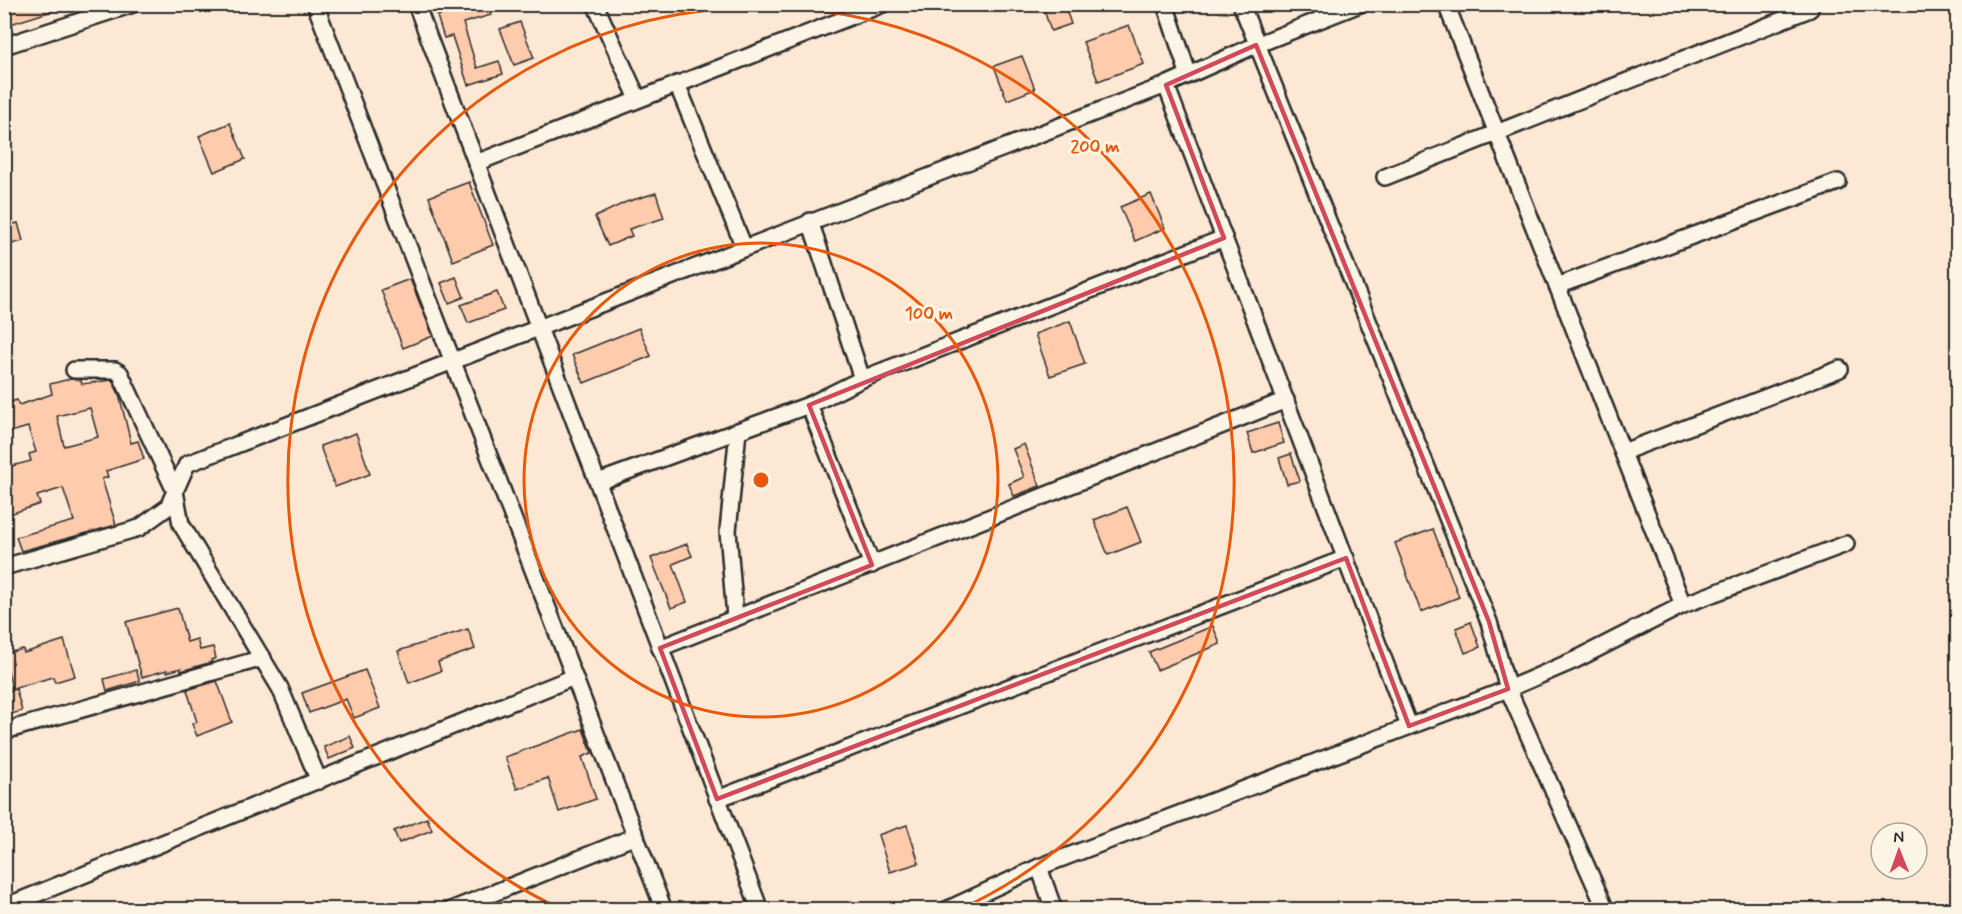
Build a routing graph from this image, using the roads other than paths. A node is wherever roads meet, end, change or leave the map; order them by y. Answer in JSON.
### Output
{"nodes":[{"id":1,"x":133,"y":4,"type":"edge"},
{"id":2,"x":315,"y":4,"type":"edge"},
{"id":3,"x":416,"y":4,"type":"edge"},
{"id":4,"x":596,"y":4,"type":"edge"},
{"id":5,"x":883,"y":4,"type":"edge"},
{"id":6,"x":1165,"y":4,"type":"edge"},
{"id":7,"x":1241,"y":4,"type":"edge"},
{"id":8,"x":1360,"y":4,"type":"edge"},
{"id":9,"x":1446,"y":4,"type":"edge"},
{"id":10,"x":1810,"y":9,"type":"dead end"},
{"id":11,"x":1256,"y":45,"type":"junction"},
{"id":12,"x":4,"y":46,"type":"edge"},
{"id":13,"x":1188,"y":73,"type":"junction"},
{"id":14,"x":677,"y":84,"type":"junction"},
{"id":15,"x":1166,"y":85,"type":"junction"},
{"id":16,"x":638,"y":99,"type":"junction"},
{"id":17,"x":1497,"y":133,"type":"junction"},
{"id":18,"x":477,"y":163,"type":"junction"},
{"id":19,"x":1385,"y":177,"type":"dead end"},
{"id":20,"x":1838,"y":182,"type":"dead end"},
{"id":21,"x":810,"y":221,"type":"junction"},
{"id":22,"x":1224,"y":238,"type":"junction"},
{"id":23,"x":744,"y":247,"type":"junction"},
{"id":24,"x":1557,"y":286,"type":"junction"},
{"id":25,"x":538,"y":326,"type":"junction"},
{"id":26,"x":452,"y":360,"type":"junction"},
{"id":27,"x":1840,"y":369,"type":"dead end"},
{"id":28,"x":74,"y":370,"type":"dead end"},
{"id":29,"x":862,"y":379,"type":"junction"},
{"id":30,"x":1286,"y":399,"type":"junction"},
{"id":31,"x":809,"y":405,"type":"junction"},
{"id":32,"x":738,"y":431,"type":"junction"},
{"id":33,"x":1623,"y":452,"type":"junction"},
{"id":34,"x":598,"y":482,"type":"junction"},
{"id":35,"x":175,"y":491,"type":"junction"},
{"id":36,"x":1846,"y":544,"type":"dead end"},
{"id":37,"x":1346,"y":558,"type":"junction"},
{"id":38,"x":872,"y":565,"type":"junction"},
{"id":39,"x":4,"y":567,"type":"edge"},
{"id":40,"x":1683,"y":605,"type":"junction"},
{"id":41,"x":735,"y":617,"type":"junction"},
{"id":42,"x":660,"y":648,"type":"junction"},
{"id":43,"x":263,"y":658,"type":"junction"},
{"id":44,"x":574,"y":677,"type":"junction"},
{"id":45,"x":1508,"y":689,"type":"junction"},
{"id":46,"x":1409,"y":726,"type":"junction"},
{"id":47,"x":4,"y":731,"type":"edge"},
{"id":48,"x":319,"y":781,"type":"junction"},
{"id":49,"x":717,"y":799,"type":"junction"},
{"id":50,"x":636,"y":837,"type":"junction"},
{"id":51,"x":1039,"y":867,"type":"junction"},
{"id":52,"x":4,"y":907,"type":"edge"},
{"id":53,"x":451,"y":909,"type":"edge"},
{"id":54,"x":664,"y":909,"type":"edge"},
{"id":55,"x":760,"y":909,"type":"edge"},
{"id":56,"x":946,"y":909,"type":"edge"},
{"id":57,"x":1054,"y":909,"type":"edge"},
{"id":58,"x":1606,"y":909,"type":"edge"}],
"edges":[{"from":1,"to":12,"type":"street"},
{"from":2,"to":26,"type":"street"},
{"from":3,"to":18,"type":"street"},
{"from":4,"to":16,"type":"street"},
{"from":5,"to":14,"type":"street"},
{"from":6,"to":13,"type":"street"},
{"from":7,"to":11,"type":"street"},
{"from":8,"to":11,"type":"street"},
{"from":9,"to":17,"type":"street"},
{"from":10,"to":17,"type":"street"},
{"from":11,"to":13,"type":"street"},
{"from":11,"to":45,"type":"street"},
{"from":13,"to":15,"type":"street"},
{"from":14,"to":16,"type":"street"},
{"from":14,"to":23,"type":"street"},
{"from":15,"to":21,"type":"street"},
{"from":15,"to":22,"type":"street"},
{"from":16,"to":18,"type":"street"},
{"from":17,"to":19,"type":"street"},
{"from":17,"to":24,"type":"street"},
{"from":18,"to":25,"type":"street"},
{"from":20,"to":24,"type":"street"},
{"from":21,"to":23,"type":"street"},
{"from":21,"to":29,"type":"street"},
{"from":22,"to":29,"type":"street"},
{"from":22,"to":30,"type":"street"},
{"from":23,"to":25,"type":"street"},
{"from":24,"to":33,"type":"street"},
{"from":25,"to":26,"type":"street"},
{"from":25,"to":34,"type":"street"},
{"from":26,"to":35,"type":"street"},
{"from":26,"to":44,"type":"street"},
{"from":27,"to":33,"type":"street"},
{"from":28,"to":35,"type":"street"},
{"from":29,"to":31,"type":"street"},
{"from":30,"to":37,"type":"street"},
{"from":30,"to":38,"type":"street"},
{"from":31,"to":32,"type":"street"},
{"from":31,"to":38,"type":"street"},
{"from":32,"to":34,"type":"street"},
{"from":32,"to":41,"type":"street"},
{"from":33,"to":40,"type":"street"},
{"from":34,"to":42,"type":"street"},
{"from":35,"to":39,"type":"street"},
{"from":35,"to":43,"type":"street"},
{"from":36,"to":40,"type":"street"},
{"from":37,"to":46,"type":"street"},
{"from":37,"to":49,"type":"street"},
{"from":38,"to":41,"type":"street"},
{"from":40,"to":45,"type":"street"},
{"from":41,"to":42,"type":"street"},
{"from":42,"to":49,"type":"street"},
{"from":43,"to":47,"type":"street"},
{"from":43,"to":48,"type":"street"},
{"from":44,"to":48,"type":"street"},
{"from":44,"to":50,"type":"street"},
{"from":45,"to":46,"type":"street"},
{"from":45,"to":58,"type":"street"},
{"from":46,"to":51,"type":"street"},
{"from":48,"to":52,"type":"street"},
{"from":49,"to":55,"type":"street"},
{"from":50,"to":53,"type":"street"},
{"from":50,"to":54,"type":"street"},
{"from":51,"to":56,"type":"street"},
{"from":51,"to":57,"type":"street"}]}
